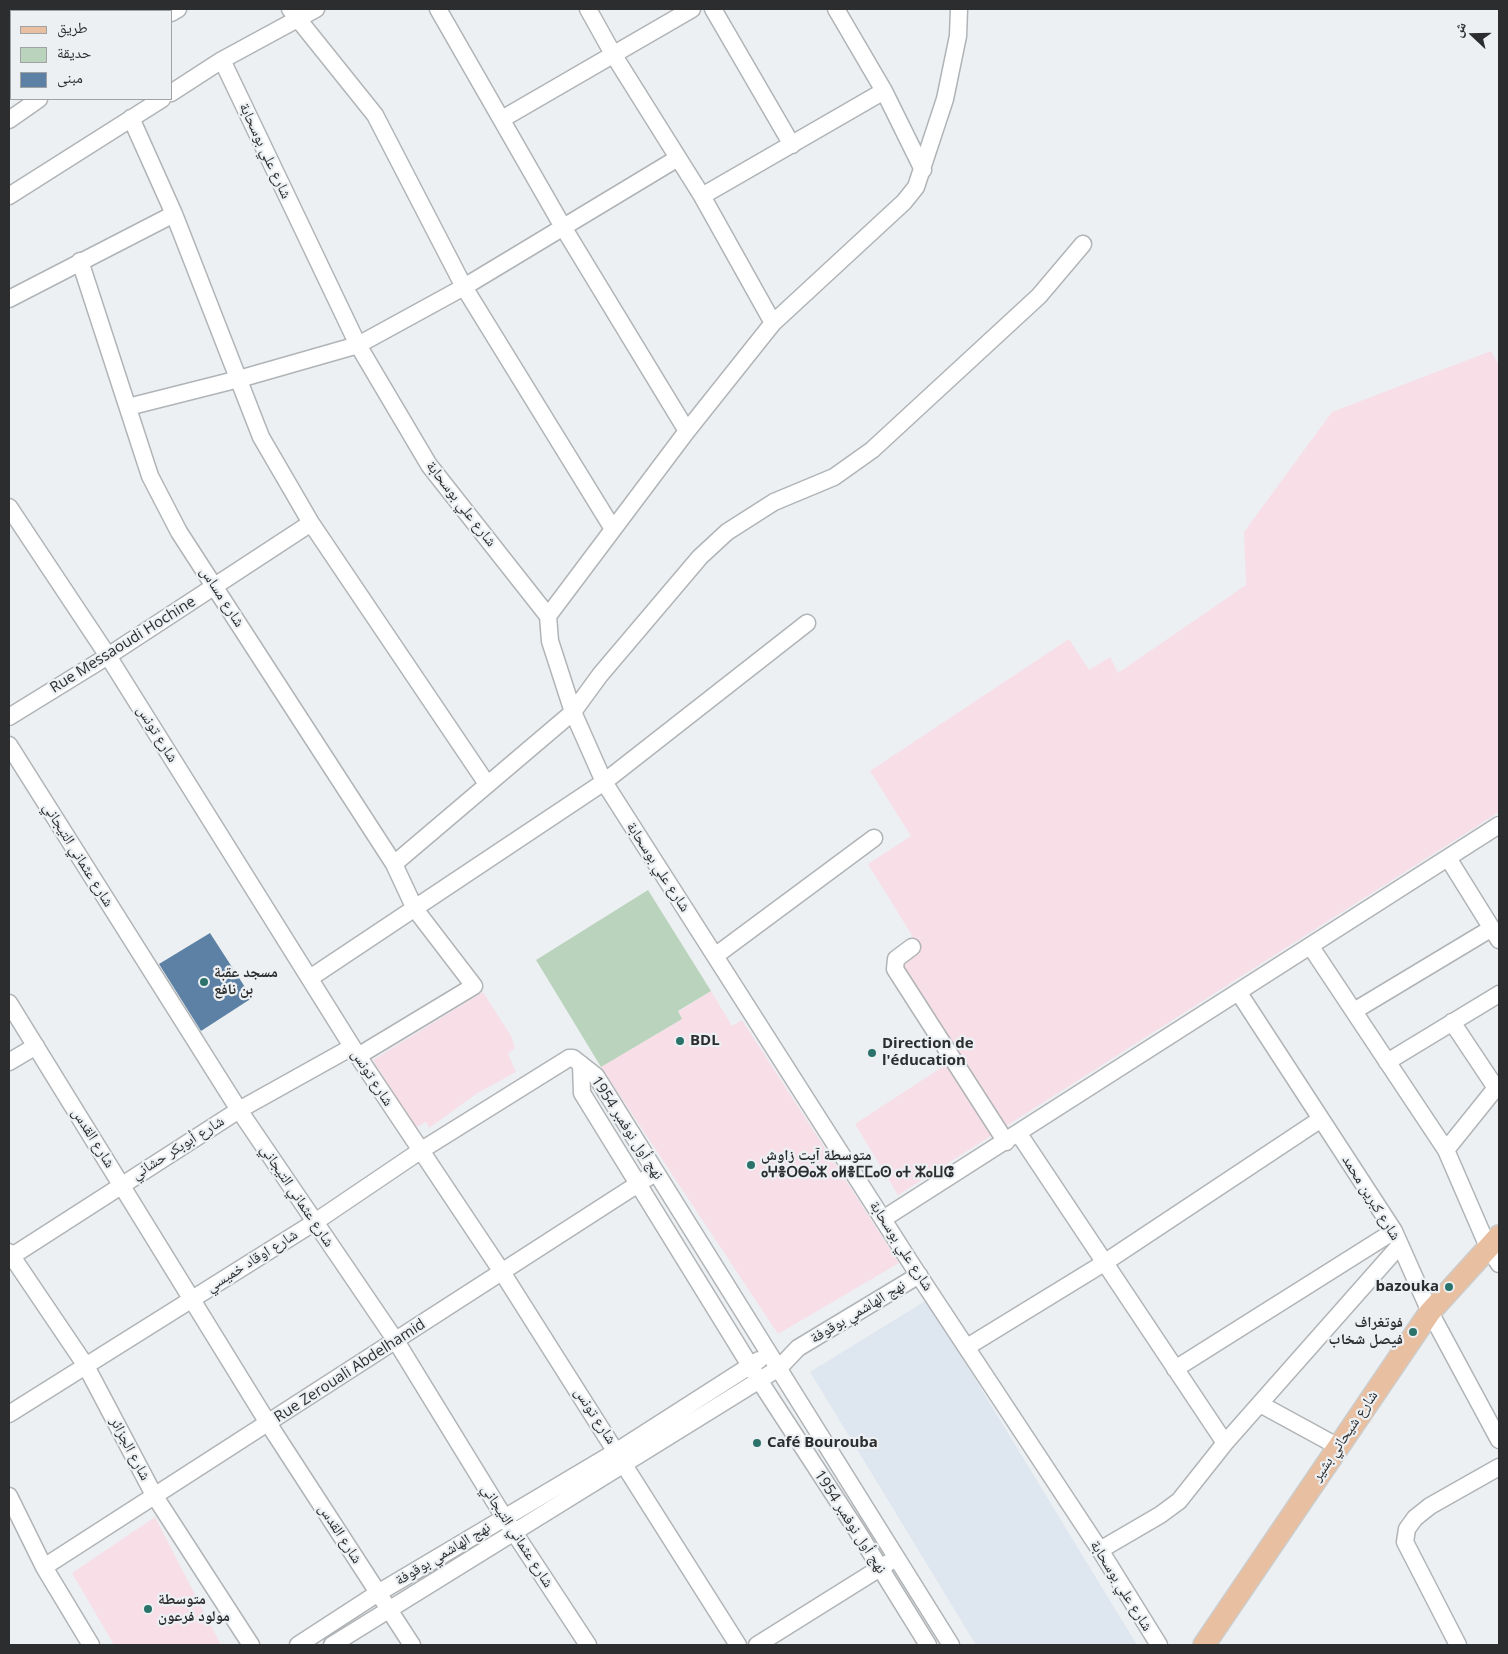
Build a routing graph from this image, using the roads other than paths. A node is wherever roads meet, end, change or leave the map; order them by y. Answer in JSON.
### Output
{"nodes":[{"id":1,"x":316,"y":9,"type":"edge"},
{"id":2,"x":438,"y":9,"type":"edge"},
{"id":3,"x":588,"y":9,"type":"edge"},
{"id":4,"x":692,"y":9,"type":"edge"},
{"id":5,"x":713,"y":9,"type":"edge"},
{"id":6,"x":836,"y":9,"type":"edge"},
{"id":7,"x":959,"y":9,"type":"edge"},
{"id":8,"x":293,"y":14,"type":"edge"},
{"id":9,"x":613,"y":54,"type":"junction"},
{"id":10,"x":222,"y":60,"type":"junction"},
{"id":11,"x":884,"y":90,"type":"junction"},
{"id":12,"x":172,"y":91,"type":"edge"},
{"id":13,"x":38,"y":100,"type":"edge"},
{"id":14,"x":160,"y":100,"type":"edge"},
{"id":15,"x":131,"y":118,"type":"junction"},
{"id":16,"x":502,"y":119,"type":"junction"},
{"id":17,"x":9,"y":120,"type":"edge"},
{"id":18,"x":792,"y":145,"type":"junction"},
{"id":19,"x":678,"y":158,"type":"junction"},
{"id":20,"x":923,"y":170,"type":"junction"},
{"id":21,"x":9,"y":196,"type":"edge"},
{"id":22,"x":702,"y":196,"type":"junction"},
{"id":23,"x":174,"y":214,"type":"junction"},
{"id":24,"x":563,"y":227,"type":"junction"},
{"id":25,"x":1083,"y":244,"type":"dead end"},
{"id":26,"x":80,"y":260,"type":"junction"},
{"id":27,"x":464,"y":287,"type":"junction"},
{"id":28,"x":9,"y":299,"type":"edge"},
{"id":29,"x":773,"y":323,"type":"junction"},
{"id":30,"x":358,"y":345,"type":"junction"},
{"id":31,"x":238,"y":379,"type":"junction"},
{"id":32,"x":128,"y":407,"type":"junction"},
{"id":33,"x":687,"y":431,"type":"junction"},
{"id":34,"x":9,"y":508,"type":"edge"},
{"id":35,"x":311,"y":523,"type":"junction"},
{"id":36,"x":613,"y":529,"type":"junction"},
{"id":37,"x":215,"y":586,"type":"junction"},
{"id":38,"x":548,"y":616,"type":"junction"},
{"id":39,"x":807,"y":623,"type":"dead end"},
{"id":40,"x":108,"y":656,"type":"junction"},
{"id":41,"x":573,"y":712,"type":"junction"},
{"id":42,"x":9,"y":717,"type":"edge"},
{"id":43,"x":9,"y":745,"type":"edge"},
{"id":44,"x":604,"y":782,"type":"junction"},
{"id":45,"x":487,"y":784,"type":"junction"},
{"id":46,"x":1499,"y":825,"type":"edge"},
{"id":47,"x":874,"y":838,"type":"dead end"},
{"id":48,"x":1448,"y":858,"type":"junction"},
{"id":49,"x":394,"y":864,"type":"junction"},
{"id":50,"x":415,"y":909,"type":"junction"},
{"id":51,"x":1496,"y":934,"type":"edge"},
{"id":52,"x":912,"y":947,"type":"dead end"},
{"id":53,"x":1312,"y":947,"type":"junction"},
{"id":54,"x":715,"y":956,"type":"junction"},
{"id":55,"x":310,"y":978,"type":"junction"},
{"id":56,"x":1239,"y":993,"type":"junction"},
{"id":57,"x":1499,"y":994,"type":"edge"},
{"id":58,"x":9,"y":1003,"type":"edge"},
{"id":59,"x":1354,"y":1011,"type":"junction"},
{"id":60,"x":1452,"y":1022,"type":"junction"},
{"id":61,"x":36,"y":1046,"type":"junction"},
{"id":62,"x":355,"y":1052,"type":"junction"},
{"id":63,"x":575,"y":1061,"type":"junction"},
{"id":64,"x":9,"y":1062,"type":"edge"},
{"id":65,"x":1387,"y":1062,"type":"junction"},
{"id":66,"x":1498,"y":1086,"type":"edge"},
{"id":67,"x":239,"y":1110,"type":"junction"},
{"id":68,"x":1321,"y":1119,"type":"junction"},
{"id":69,"x":1012,"y":1138,"type":"junction"},
{"id":70,"x":1446,"y":1150,"type":"junction"},
{"id":71,"x":420,"y":1151,"type":"junction"},
{"id":72,"x":655,"y":1173,"type":"junction"},
{"id":73,"x":122,"y":1184,"type":"junction"},
{"id":74,"x":638,"y":1184,"type":"junction"},
{"id":75,"x":883,"y":1219,"type":"junction"},
{"id":76,"x":315,"y":1222,"type":"junction"},
{"id":77,"x":1397,"y":1238,"type":"junction"},
{"id":78,"x":1496,"y":1249,"type":"edge"},
{"id":79,"x":10,"y":1255,"type":"edge"},
{"id":80,"x":1104,"y":1263,"type":"junction"},
{"id":81,"x":502,"y":1272,"type":"junction"},
{"id":82,"x":919,"y":1275,"type":"junction"},
{"id":83,"x":191,"y":1299,"type":"junction"},
{"id":84,"x":1430,"y":1312,"type":"junction"},
{"id":85,"x":396,"y":1341,"type":"junction"},
{"id":86,"x":967,"y":1347,"type":"junction"},
{"id":87,"x":798,"y":1348,"type":"junction"},
{"id":88,"x":770,"y":1353,"type":"junction"},
{"id":89,"x":86,"y":1366,"type":"junction"},
{"id":90,"x":750,"y":1366,"type":"junction"},
{"id":91,"x":779,"y":1368,"type":"junction"},
{"id":92,"x":1175,"y":1369,"type":"junction"},
{"id":93,"x":759,"y":1380,"type":"junction"},
{"id":94,"x":1260,"y":1404,"type":"junction"},
{"id":95,"x":9,"y":1414,"type":"edge"},
{"id":96,"x":268,"y":1423,"type":"junction"},
{"id":97,"x":1499,"y":1440,"type":"edge"},
{"id":98,"x":1225,"y":1444,"type":"junction"},
{"id":99,"x":1337,"y":1446,"type":"junction"},
{"id":100,"x":621,"y":1457,"type":"junction"},
{"id":101,"x":1499,"y":1467,"type":"edge"},
{"id":102,"x":154,"y":1495,"type":"junction"},
{"id":103,"x":9,"y":1496,"type":"edge"},
{"id":104,"x":504,"y":1517,"type":"junction"},
{"id":105,"x":873,"y":1519,"type":"junction"},
{"id":106,"x":856,"y":1530,"type":"junction"},
{"id":107,"x":514,"y":1532,"type":"junction"},
{"id":108,"x":1100,"y":1550,"type":"junction"},
{"id":109,"x":898,"y":1556,"type":"junction"},
{"id":110,"x":44,"y":1567,"type":"junction"},
{"id":111,"x":880,"y":1568,"type":"junction"},
{"id":112,"x":378,"y":1593,"type":"junction"},
{"id":113,"x":389,"y":1610,"type":"junction"},
{"id":114,"x":91,"y":1645,"type":"edge"},
{"id":115,"x":251,"y":1645,"type":"edge"},
{"id":116,"x":298,"y":1645,"type":"edge"},
{"id":117,"x":332,"y":1645,"type":"edge"},
{"id":118,"x":412,"y":1645,"type":"edge"},
{"id":119,"x":588,"y":1645,"type":"edge"},
{"id":120,"x":738,"y":1645,"type":"edge"},
{"id":121,"x":757,"y":1645,"type":"edge"},
{"id":122,"x":928,"y":1645,"type":"edge"},
{"id":123,"x":951,"y":1645,"type":"edge"},
{"id":124,"x":1159,"y":1645,"type":"edge"},
{"id":125,"x":1204,"y":1645,"type":"edge"},
{"id":126,"x":1458,"y":1645,"type":"edge"}],
"edges":[{"from":1,"to":8,"type":"street"},
{"from":2,"to":16,"type":"street"},
{"from":3,"to":9,"type":"street"},
{"from":4,"to":9,"type":"street"},
{"from":5,"to":18,"type":"street"},
{"from":6,"to":11,"type":"street"},
{"from":7,"to":20,"type":"street"},
{"from":8,"to":10,"type":"street"},
{"from":8,"to":27,"type":"street"},
{"from":9,"to":16,"type":"street"},
{"from":9,"to":19,"type":"street"},
{"from":10,"to":12,"type":"street"},
{"from":10,"to":30,"type":"street","name":"شارع علي بوسحابة"},
{"from":11,"to":18,"type":"street"},
{"from":11,"to":20,"type":"street"},
{"from":13,"to":17,"type":"street"},
{"from":14,"to":15,"type":"street"},
{"from":15,"to":21,"type":"street"},
{"from":15,"to":23,"type":"street"},
{"from":16,"to":24,"type":"street"},
{"from":18,"to":22,"type":"street"},
{"from":19,"to":22,"type":"street"},
{"from":19,"to":24,"type":"street"},
{"from":20,"to":29,"type":"street"},
{"from":22,"to":29,"type":"street"},
{"from":23,"to":26,"type":"street"},
{"from":23,"to":31,"type":"street"},
{"from":24,"to":27,"type":"street"},
{"from":24,"to":33,"type":"street"},
{"from":25,"to":41,"type":"street"},
{"from":26,"to":28,"type":"street"},
{"from":26,"to":32,"type":"street","name":"شارع مساس"},
{"from":27,"to":30,"type":"street"},
{"from":27,"to":36,"type":"street"},
{"from":29,"to":33,"type":"street"},
{"from":30,"to":31,"type":"street"},
{"from":30,"to":38,"type":"street","name":"شارع علي بوسحابة"},
{"from":31,"to":32,"type":"street"},
{"from":31,"to":35,"type":"street"},
{"from":32,"to":37,"type":"street","name":"شارع مساس"},
{"from":33,"to":36,"type":"street"},
{"from":34,"to":40,"type":"street","name":"شارع تونس"},
{"from":35,"to":37,"type":"street","name":"Rue Messaoudi Hochine"},
{"from":35,"to":45,"type":"street"},
{"from":36,"to":38,"type":"street"},
{"from":37,"to":40,"type":"street","name":"Rue Messaoudi Hochine"},
{"from":37,"to":49,"type":"street","name":"شارع مساس"},
{"from":38,"to":41,"type":"street","name":"شارع علي بوسحابة"},
{"from":39,"to":44,"type":"street"},
{"from":40,"to":42,"type":"street","name":"Rue Messaoudi Hochine"},
{"from":40,"to":55,"type":"street","name":"شارع تونس"},
{"from":41,"to":44,"type":"street","name":"شارع علي بوسحابة"},
{"from":41,"to":45,"type":"street"},
{"from":43,"to":67,"type":"street","name":"شارع عثماني التيجاني"},
{"from":44,"to":50,"type":"street"},
{"from":44,"to":54,"type":"street","name":"شارع علي بوسحابة"},
{"from":45,"to":49,"type":"street"},
{"from":46,"to":48,"type":"street"},
{"from":47,"to":54,"type":"street"},
{"from":48,"to":51,"type":"street"},
{"from":48,"to":53,"type":"street"},
{"from":49,"to":50,"type":"street","name":"شارع مساس"},
{"from":50,"to":55,"type":"street"},
{"from":50,"to":62,"type":"street","name":"شارع أبوبكر حشاني"},
{"from":51,"to":59,"type":"street"},
{"from":52,"to":69,"type":"street"},
{"from":53,"to":56,"type":"street"},
{"from":53,"to":59,"type":"street"},
{"from":54,"to":75,"type":"street","name":"شارع علي بوسحابة"},
{"from":55,"to":62,"type":"street","name":"شارع تونس"},
{"from":56,"to":68,"type":"street","name":"شارع كبرين محمد"},
{"from":56,"to":69,"type":"street"},
{"from":57,"to":60,"type":"street"},
{"from":58,"to":61,"type":"street","name":"شارع القدس"},
{"from":59,"to":65,"type":"street"},
{"from":60,"to":65,"type":"street"},
{"from":60,"to":66,"type":"street"},
{"from":61,"to":64,"type":"street"},
{"from":61,"to":73,"type":"street","name":"شارع القدس"},
{"from":62,"to":67,"type":"street","name":"شارع أبوبكر حشاني"},
{"from":62,"to":71,"type":"street","name":"شارع تونس"},
{"from":63,"to":71,"type":"street","name":"شارع اوقاد خميسي"},
{"from":63,"to":72,"type":"street","name":"نهج أول نوفمبر 1954"},
{"from":63,"to":74,"type":"street","name":"نهج أول نوفمبر 1954"},
{"from":65,"to":70,"type":"street"},
{"from":66,"to":70,"type":"street"},
{"from":67,"to":73,"type":"street","name":"شارع أبوبكر حشاني"},
{"from":67,"to":76,"type":"street","name":"شارع عثماني التيجاني"},
{"from":68,"to":77,"type":"street","name":"شارع كبرين محمد"},
{"from":68,"to":80,"type":"street"},
{"from":69,"to":75,"type":"street"},
{"from":69,"to":80,"type":"street"},
{"from":70,"to":78,"type":"street"},
{"from":71,"to":76,"type":"street","name":"شارع اوقاد خميسي"},
{"from":71,"to":81,"type":"street","name":"شارع تونس"},
{"from":72,"to":74,"type":"street","name":"Rue Zerouali Abdelhamid"},
{"from":72,"to":88,"type":"street","name":"نهج أول نوفمبر 1954"},
{"from":73,"to":79,"type":"street","name":"شارع أبوبكر حشاني"},
{"from":73,"to":83,"type":"street","name":"شارع القدس"},
{"from":74,"to":81,"type":"street","name":"Rue Zerouali Abdelhamid"},
{"from":74,"to":90,"type":"street","name":"نهج أول نوفمبر 1954"},
{"from":75,"to":82,"type":"street","name":"شارع علي بوسحابة"},
{"from":76,"to":83,"type":"street","name":"شارع اوقاد خميسي"},
{"from":76,"to":85,"type":"street","name":"شارع عثماني التيجاني"},
{"from":77,"to":84,"type":"street","name":"شارع كبرين محمد"},
{"from":77,"to":92,"type":"street"},
{"from":77,"to":94,"type":"street"},
{"from":78,"to":84,"type":"main road","name":"شارع شيحاني بشير"},
{"from":79,"to":89,"type":"street","name":"شارع الجزائر"},
{"from":80,"to":86,"type":"street"},
{"from":80,"to":92,"type":"street"},
{"from":81,"to":85,"type":"street","name":"Rue Zerouali Abdelhamid"},
{"from":81,"to":100,"type":"street","name":"شارع تونس"},
{"from":82,"to":86,"type":"street","name":"شارع علي بوسحابة"},
{"from":82,"to":87,"type":"street","name":"نهج الهاشمي بوقوفة"},
{"from":83,"to":89,"type":"street","name":"شارع اوقاد خميسي"},
{"from":83,"to":96,"type":"street","name":"شارع القدس"},
{"from":84,"to":97,"type":"street","name":"شارع كبرين محمد"},
{"from":84,"to":99,"type":"main road","name":"شارع شيحاني بشير"},
{"from":85,"to":96,"type":"street","name":"Rue Zerouali Abdelhamid"},
{"from":85,"to":104,"type":"street","name":"شارع عثماني التيجاني"},
{"from":86,"to":108,"type":"street","name":"شارع علي بوسحابة"},
{"from":87,"to":88,"type":"street","name":"نهج الهاشمي بوقوفة"},
{"from":87,"to":91,"type":"street","name":"نهج الهاشمي بوقوفة"},
{"from":88,"to":90,"type":"street","name":"نهج الهاشمي بوقوفة"},
{"from":88,"to":91,"type":"street","name":"نهج أول نوفمبر 1954"},
{"from":89,"to":95,"type":"street","name":"شارع اوقاد خميسي"},
{"from":89,"to":102,"type":"street","name":"شارع الجزائر"},
{"from":90,"to":93,"type":"street","name":"نهج أول نوفمبر 1954"},
{"from":90,"to":100,"type":"street","name":"نهج الهاشمي بوقوفة"},
{"from":91,"to":93,"type":"street","name":"نهج الهاشمي بوقوفة"},
{"from":91,"to":105,"type":"street","name":"نهج أول نوفمبر 1954"},
{"from":92,"to":98,"type":"street"},
{"from":93,"to":100,"type":"street","name":"نهج الهاشمي بوقوفة"},
{"from":93,"to":106,"type":"street","name":"نهج أول نوفمبر 1954"},
{"from":94,"to":98,"type":"street"},
{"from":94,"to":99,"type":"street"},
{"from":96,"to":102,"type":"street","name":"Rue Zerouali Abdelhamid"},
{"from":96,"to":112,"type":"street","name":"شارع القدس"},
{"from":98,"to":108,"type":"street"},
{"from":99,"to":125,"type":"main road","name":"شارع شيحاني بشير"},
{"from":100,"to":104,"type":"street","name":"نهج الهاشمي بوقوفة"},
{"from":100,"to":107,"type":"street","name":"نهج الهاشمي بوقوفة"},
{"from":100,"to":120,"type":"street","name":"شارع تونس"},
{"from":101,"to":126,"type":"street"},
{"from":102,"to":110,"type":"street","name":"Rue Zerouali Abdelhamid"},
{"from":102,"to":115,"type":"street","name":"شارع الجزائر"},
{"from":103,"to":110,"type":"street"},
{"from":104,"to":107,"type":"street","name":"شارع عثماني التيجاني"},
{"from":104,"to":112,"type":"street","name":"نهج الهاشمي بوقوفة"},
{"from":105,"to":106,"type":"street"},
{"from":105,"to":109,"type":"street","name":"نهج أول نوفمبر 1954"},
{"from":106,"to":111,"type":"street","name":"نهج أول نوفمبر 1954"},
{"from":107,"to":113,"type":"street","name":"نهج الهاشمي بوقوفة"},
{"from":107,"to":119,"type":"street","name":"شارع عثماني التيجاني"},
{"from":108,"to":124,"type":"street","name":"شارع علي بوسحابة"},
{"from":109,"to":111,"type":"street"},
{"from":109,"to":123,"type":"street","name":"نهج أول نوفمبر 1954"},
{"from":110,"to":114,"type":"street"},
{"from":111,"to":121,"type":"street"},
{"from":111,"to":122,"type":"street","name":"نهج أول نوفمبر 1954"},
{"from":112,"to":113,"type":"street","name":"شارع القدس"},
{"from":112,"to":116,"type":"street","name":"نهج الهاشمي بوقوفة"},
{"from":113,"to":117,"type":"street","name":"نهج الهاشمي بوقوفة"},
{"from":113,"to":118,"type":"street","name":"شارع القدس"}]}
